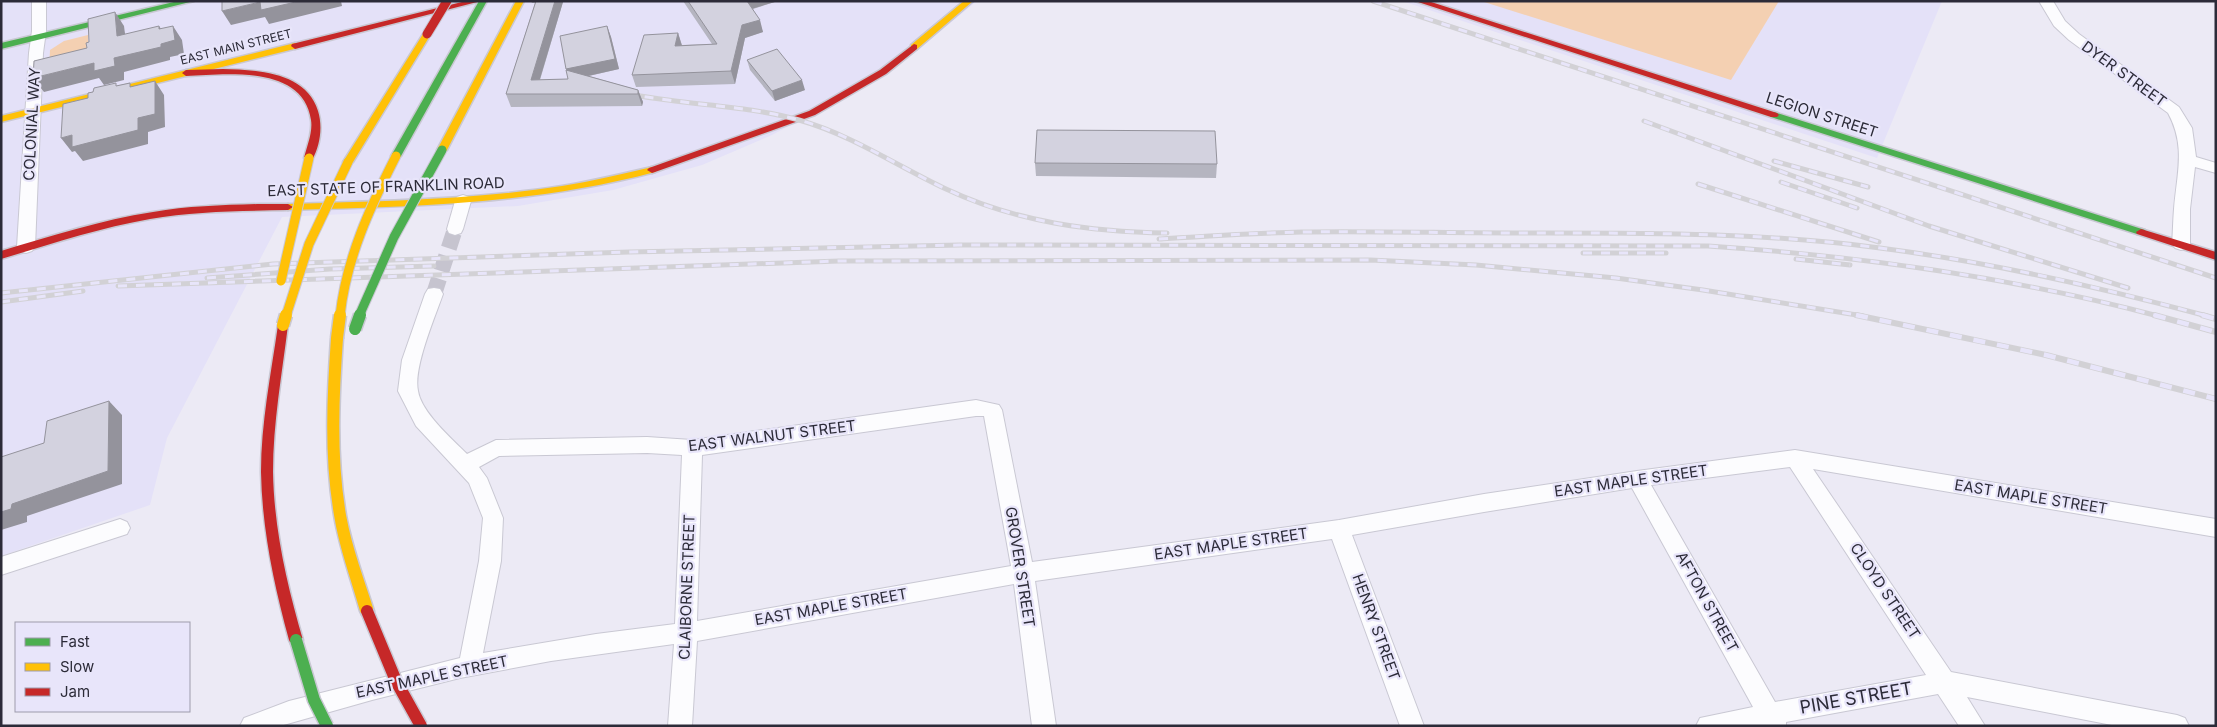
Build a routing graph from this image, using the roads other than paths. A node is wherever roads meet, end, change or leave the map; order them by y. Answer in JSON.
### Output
{"nodes":[{"id":1,"x":39,"y":1,"type":"edge"},
{"id":2,"x":190,"y":1,"type":"edge"},
{"id":3,"x":447,"y":1,"type":"edge"},
{"id":4,"x":476,"y":1,"type":"edge"},
{"id":5,"x":483,"y":1,"type":"edge"},
{"id":6,"x":520,"y":1,"type":"edge"},
{"id":7,"x":968,"y":1,"type":"edge"},
{"id":8,"x":1420,"y":1,"type":"edge"},
{"id":9,"x":2046,"y":1,"type":"edge"},
{"id":10,"x":400,"y":6,"type":"dead end"},
{"id":11,"x":431,"y":13,"type":"junction"},
{"id":12,"x":38,"y":38,"type":"junction"},
{"id":13,"x":1,"y":46,"type":"edge"},
{"id":14,"x":186,"y":73,"type":"junction"},
{"id":15,"x":33,"y":111,"type":"junction"},
{"id":16,"x":1,"y":119,"type":"edge"},
{"id":17,"x":2188,"y":160,"type":"junction"},
{"id":18,"x":2216,"y":168,"type":"edge"},
{"id":19,"x":464,"y":201,"type":"junction"},
{"id":20,"x":455,"y":229,"type":"tunnel mouth"},
{"id":21,"x":2181,"y":244,"type":"junction"},
{"id":22,"x":26,"y":247,"type":"junction"},
{"id":23,"x":1,"y":255,"type":"edge"},
{"id":24,"x":2216,"y":256,"type":"edge"},
{"id":25,"x":434,"y":294,"type":"tunnel mouth"},
{"id":26,"x":283,"y":325,"type":"junction"},
{"id":27,"x":334,"y":388,"type":"junction"},
{"id":28,"x":992,"y":410,"type":"joint"},
{"id":29,"x":692,"y":448,"type":"junction"},
{"id":30,"x":1795,"y":458,"type":"junction"},
{"id":31,"x":465,"y":465,"type":"junction"},
{"id":32,"x":1637,"y":479,"type":"junction"},
{"id":33,"x":120,"y":528,"type":"dead end"},
{"id":34,"x":2216,"y":528,"type":"edge"},
{"id":35,"x":1339,"y":529,"type":"junction"},
{"id":36,"x":1,"y":566,"type":"edge"},
{"id":37,"x":1023,"y":574,"type":"junction"},
{"id":38,"x":686,"y":633,"type":"junction"},
{"id":39,"x":469,"y":666,"type":"junction"},
{"id":40,"x":1945,"y":682,"type":"junction"},
{"id":41,"x":1772,"y":720,"type":"edge"},
{"id":42,"x":252,"y":726,"type":"edge"},
{"id":43,"x":327,"y":726,"type":"edge"},
{"id":44,"x":421,"y":726,"type":"edge"},
{"id":45,"x":680,"y":726,"type":"edge"},
{"id":46,"x":1044,"y":726,"type":"edge"},
{"id":47,"x":1412,"y":726,"type":"edge"},
{"id":48,"x":1708,"y":726,"type":"edge"},
{"id":49,"x":1974,"y":726,"type":"edge"},
{"id":50,"x":2177,"y":726,"type":"edge"}],
"edges":[{"from":1,"to":12,"type":"street","name":"COLONIAL WAY"},
{"from":2,"to":12,"type":"main road"},
{"from":3,"to":26,"type":"main road","bridge":true},
{"from":4,"to":11,"type":"main road","name":"EAST MAIN STREET"},
{"from":5,"to":27,"type":"main road","bridge":true},
{"from":6,"to":27,"type":"main road","bridge":true},
{"from":7,"to":19,"type":"main road","name":"EAST STATE OF FRANKLIN ROAD"},
{"from":8,"to":21,"type":"main road","name":"LEGION STREET"},
{"from":9,"to":17,"type":"street","name":"DYER STREET"},
{"from":10,"to":11,"type":"main road"},
{"from":11,"to":14,"type":"main road","name":"EAST MAIN STREET"},
{"from":12,"to":13,"type":"main road"},
{"from":12,"to":15,"type":"street","name":"COLONIAL WAY"},
{"from":14,"to":15,"type":"main road","name":"EAST MAIN STREET"},
{"from":14,"to":26,"type":"main road","bridge":true},
{"from":15,"to":16,"type":"main road","name":"EAST MAIN STREET"},
{"from":15,"to":22,"type":"street","name":"COLONIAL WAY"},
{"from":17,"to":18,"type":"street"},
{"from":17,"to":21,"type":"street","name":"DYER STREET"},
{"from":19,"to":20,"type":"street"},
{"from":19,"to":22,"type":"main road","name":"EAST STATE OF FRANKLIN ROAD"},
{"from":21,"to":24,"type":"main road","name":"LEGION STREET"},
{"from":22,"to":23,"type":"main road","name":"EAST STATE OF FRANKLIN ROAD"},
{"from":25,"to":31,"type":"street"},
{"from":26,"to":43,"type":"main road","bridge":true},
{"from":27,"to":44,"type":"main road","bridge":true},
{"from":28,"to":29,"type":"street","name":"EAST WALNUT STREET"},
{"from":28,"to":37,"type":"street","name":"GROVER STREET"},
{"from":29,"to":31,"type":"street","name":"EAST WALNUT STREET"},
{"from":29,"to":38,"type":"street","name":"CLAIBORNE STREET"},
{"from":30,"to":32,"type":"street","name":"EAST MAPLE STREET"},
{"from":30,"to":34,"type":"street","name":"EAST MAPLE STREET"},
{"from":30,"to":40,"type":"street","name":"CLOYD STREET"},
{"from":31,"to":39,"type":"street"},
{"from":32,"to":35,"type":"street","name":"EAST MAPLE STREET"},
{"from":32,"to":41,"type":"street","name":"AFTON STREET"},
{"from":33,"to":36,"type":"street"},
{"from":35,"to":37,"type":"street","name":"EAST MAPLE STREET"},
{"from":35,"to":47,"type":"street","name":"HENRY STREET"},
{"from":37,"to":38,"type":"street","name":"EAST MAPLE STREET"},
{"from":37,"to":46,"type":"street","name":"GROVER STREET"},
{"from":38,"to":39,"type":"street","name":"EAST MAPLE STREET"},
{"from":38,"to":45,"type":"street","name":"CLAIBORNE STREET"},
{"from":39,"to":42,"type":"street","name":"EAST MAPLE STREET"},
{"from":40,"to":41,"type":"street","name":"PINE STREET"},
{"from":40,"to":49,"type":"street","name":"CLOYD STREET"},
{"from":40,"to":50,"type":"street"},
{"from":41,"to":48,"type":"street","name":"PINE STREET"}]}
